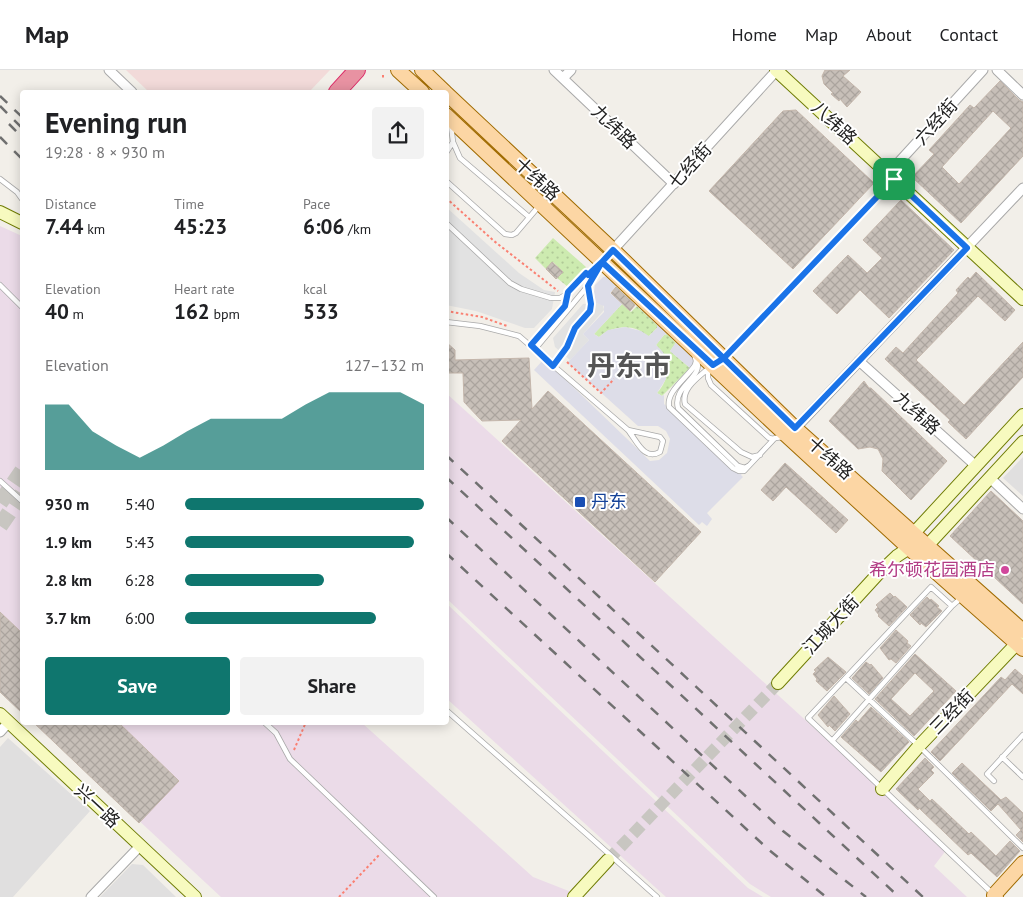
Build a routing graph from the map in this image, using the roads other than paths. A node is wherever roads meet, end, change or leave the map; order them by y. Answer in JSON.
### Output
{"nodes":[{"id":1,"x":108,"y":70,"type":"edge"},
{"id":2,"x":357,"y":70,"type":"edge"},
{"id":3,"x":398,"y":70,"type":"edge"},
{"id":4,"x":422,"y":70,"type":"edge"},
{"id":5,"x":554,"y":70,"type":"edge"},
{"id":6,"x":571,"y":70,"type":"edge"},
{"id":7,"x":777,"y":70,"type":"edge"},
{"id":8,"x":983,"y":70,"type":"edge"},
{"id":9,"x":997,"y":70,"type":"edge"},
{"id":10,"x":563,"y":78,"type":"junction"},
{"id":11,"x":130,"y":90,"type":"edge"},
{"id":12,"x":338,"y":90,"type":"edge"},
{"id":13,"x":420,"y":90,"type":"edge"},
{"id":14,"x":443,"y":90,"type":"edge"},
{"id":15,"x":1023,"y":95,"type":"edge"},
{"id":16,"x":449,"y":96,"type":"edge"},
{"id":17,"x":449,"y":118,"type":"edge"},
{"id":18,"x":449,"y":123,"type":"edge"},
{"id":19,"x":452,"y":142,"type":"junction"},
{"id":20,"x":449,"y":148,"type":"edge"},
{"id":21,"x":891,"y":177,"type":"junction"},
{"id":22,"x":0,"y":179,"type":"edge"},
{"id":23,"x":449,"y":184,"type":"edge"},
{"id":24,"x":674,"y":184,"type":"junction"},
{"id":25,"x":1023,"y":188,"type":"edge"},
{"id":26,"x":20,"y":196,"type":"edge"},
{"id":27,"x":541,"y":203,"type":"junction"},
{"id":28,"x":0,"y":212,"type":"edge"},
{"id":29,"x":529,"y":217,"type":"junction"},
{"id":30,"x":20,"y":222,"type":"edge"},
{"id":31,"x":449,"y":226,"type":"edge"},
{"id":32,"x":967,"y":248,"type":"junction"},
{"id":33,"x":613,"y":250,"type":"junction"},
{"id":34,"x":602,"y":262,"type":"junction"},
{"id":35,"x":588,"y":275,"type":"junction"},
{"id":36,"x":0,"y":285,"type":"edge"},
{"id":37,"x":588,"y":286,"type":"junction"},
{"id":38,"x":568,"y":292,"type":"junction"},
{"id":39,"x":1023,"y":299,"type":"edge"},
{"id":40,"x":20,"y":305,"type":"edge"},
{"id":41,"x":449,"y":322,"type":"edge"},
{"id":42,"x":688,"y":342,"type":"junction"},
{"id":43,"x":531,"y":345,"type":"junction"},
{"id":44,"x":535,"y":349,"type":"junction"},
{"id":45,"x":695,"y":357,"type":"junction"},
{"id":46,"x":859,"y":361,"type":"junction"},
{"id":47,"x":715,"y":364,"type":"junction"},
{"id":48,"x":553,"y":366,"type":"junction"},
{"id":49,"x":1023,"y":415,"type":"edge"},
{"id":50,"x":628,"y":430,"type":"junction"},
{"id":51,"x":786,"y":434,"type":"junction"},
{"id":52,"x":1023,"y":442,"type":"edge"},
{"id":53,"x":760,"y":455,"type":"junction"},
{"id":54,"x":752,"y":464,"type":"junction"},
{"id":55,"x":976,"y":466,"type":"junction"},
{"id":56,"x":990,"y":478,"type":"junction"},
{"id":57,"x":0,"y":481,"type":"edge"},
{"id":58,"x":20,"y":499,"type":"edge"},
{"id":59,"x":1023,"y":509,"type":"edge"},
{"id":60,"x":914,"y":533,"type":"junction"},
{"id":61,"x":928,"y":546,"type":"junction"},
{"id":62,"x":908,"y":548,"type":"junction"},
{"id":63,"x":964,"y":595,"type":"junction"},
{"id":64,"x":952,"y":606,"type":"junction"},
{"id":65,"x":1022,"y":640,"type":"edge"},
{"id":66,"x":846,"y":678,"type":"junction"},
{"id":67,"x":778,"y":683,"type":"tunnel mouth"},
{"id":68,"x":869,"y":699,"type":"junction"},
{"id":69,"x":449,"y":713,"type":"edge"},
{"id":70,"x":5,"y":718,"type":"edge"},
{"id":71,"x":267,"y":725,"type":"edge"},
{"id":72,"x":0,"y":732,"type":"edge"},
{"id":73,"x":1023,"y":735,"type":"edge"},
{"id":74,"x":832,"y":741,"type":"junction"},
{"id":75,"x":920,"y":746,"type":"junction"},
{"id":76,"x":1002,"y":758,"type":"junction"},
{"id":77,"x":1023,"y":777,"type":"edge"},
{"id":78,"x":994,"y":781,"type":"dead end"},
{"id":79,"x":882,"y":789,"type":"junction"},
{"id":80,"x":140,"y":846,"type":"junction"},
{"id":81,"x":1023,"y":848,"type":"edge"},
{"id":82,"x":608,"y":860,"type":"tunnel mouth"},
{"id":83,"x":1023,"y":863,"type":"edge"},
{"id":84,"x":995,"y":896,"type":"edge"},
{"id":85,"x":91,"y":897,"type":"edge"},
{"id":86,"x":196,"y":897,"type":"edge"},
{"id":87,"x":434,"y":897,"type":"edge"},
{"id":88,"x":574,"y":897,"type":"edge"},
{"id":89,"x":656,"y":897,"type":"edge"}],
"edges":[{"from":1,"to":11,"type":"street"},
{"from":2,"to":12,"type":"highway"},
{"from":3,"to":13,"type":"main road"},
{"from":4,"to":14,"type":"main road","name":"十纬路"},
{"from":5,"to":10,"type":"street","name":"九纬路"},
{"from":6,"to":10,"type":"street"},
{"from":7,"to":21,"type":"main road","name":"八纬路"},
{"from":7,"to":24,"type":"street","name":"七经街"},
{"from":8,"to":21,"type":"street","name":"六经街"},
{"from":9,"to":15,"type":"street"},
{"from":10,"to":24,"type":"street","name":"九纬路"},
{"from":16,"to":33,"type":"main road","name":"十纬路"},
{"from":17,"to":27,"type":"main road","name":"十纬路"},
{"from":18,"to":19,"type":"lane"},
{"from":19,"to":20,"type":"lane"},
{"from":19,"to":29,"type":"lane"},
{"from":21,"to":32,"type":"main road","name":"八纬路"},
{"from":21,"to":47,"type":"lane"},
{"from":22,"to":26,"type":"lane"},
{"from":23,"to":29,"type":"lane"},
{"from":24,"to":33,"type":"street","name":"七经街"},
{"from":25,"to":32,"type":"street"},
{"from":27,"to":29,"type":"lane"},
{"from":27,"to":34,"type":"main road","name":"十纬路"},
{"from":28,"to":30,"type":"main road"},
{"from":31,"to":38,"type":"lane"},
{"from":32,"to":39,"type":"main road","name":"八纬路"},
{"from":32,"to":46,"type":"street"},
{"from":33,"to":34,"type":"street","name":"七经街"},
{"from":33,"to":47,"type":"main road","name":"十纬路"},
{"from":34,"to":35,"type":"lane"},
{"from":34,"to":37,"type":"lane"},
{"from":34,"to":42,"type":"main road","name":"十纬路"},
{"from":35,"to":37,"type":"lane"},
{"from":35,"to":38,"type":"lane"},
{"from":36,"to":40,"type":"lane"},
{"from":37,"to":44,"type":"lane"},
{"from":37,"to":48,"type":"lane"},
{"from":38,"to":43,"type":"lane"},
{"from":41,"to":43,"type":"lane"},
{"from":42,"to":45,"type":"lane"},
{"from":42,"to":47,"type":"main road","name":"十纬路"},
{"from":43,"to":44,"type":"lane"},
{"from":44,"to":48,"type":"lane"},
{"from":45,"to":54,"type":"lane"},
{"from":45,"to":54,"type":"lane"},
{"from":46,"to":51,"type":"street"},
{"from":46,"to":55,"type":"street","name":"九纬路"},
{"from":47,"to":51,"type":"main road","name":"十纬路"},
{"from":47,"to":51,"type":"lane"},
{"from":47,"to":53,"type":"lane"},
{"from":48,"to":50,"type":"lane"},
{"from":49,"to":55,"type":"main road","name":"江城大街"},
{"from":50,"to":50,"type":"lane"},
{"from":51,"to":53,"type":"lane"},
{"from":51,"to":60,"type":"main road","name":"十纬路"},
{"from":51,"to":62,"type":"main road","name":"十纬路"},
{"from":52,"to":56,"type":"main road"},
{"from":53,"to":54,"type":"lane"},
{"from":55,"to":60,"type":"main road","name":"江城大街"},
{"from":56,"to":59,"type":"street"},
{"from":56,"to":61,"type":"main road"},
{"from":57,"to":58,"type":"lane"},
{"from":60,"to":61,"type":"main road","name":"十纬路"},
{"from":60,"to":62,"type":"main road","name":"江城大街"},
{"from":61,"to":62,"type":"main road"},
{"from":61,"to":65,"type":"main road","name":"十纬路"},
{"from":62,"to":63,"type":"main road","name":"十纬路"},
{"from":62,"to":67,"type":"main road","name":"江城大街"},
{"from":63,"to":64,"type":"lane"},
{"from":63,"to":65,"type":"main road","name":"十纬路"},
{"from":64,"to":66,"type":"lane"},
{"from":64,"to":68,"type":"lane"},
{"from":65,"to":75,"type":"main road","name":"三经街"},
{"from":66,"to":68,"type":"lane"},
{"from":66,"to":74,"type":"lane"},
{"from":68,"to":74,"type":"lane"},
{"from":68,"to":75,"type":"lane"},
{"from":69,"to":89,"type":"lane"},
{"from":70,"to":72,"type":"street"},
{"from":70,"to":80,"type":"main road","name":"兴一路"},
{"from":71,"to":87,"type":"lane"},
{"from":73,"to":76,"type":"lane"},
{"from":74,"to":79,"type":"lane"},
{"from":75,"to":79,"type":"main road","name":"三经街"},
{"from":75,"to":81,"type":"lane"},
{"from":76,"to":77,"type":"lane"},
{"from":76,"to":78,"type":"lane"},
{"from":79,"to":84,"type":"lane"},
{"from":80,"to":85,"type":"street"},
{"from":80,"to":86,"type":"main road","name":"兴一路"},
{"from":82,"to":88,"type":"main road"},
{"from":83,"to":84,"type":"main road"}]}
